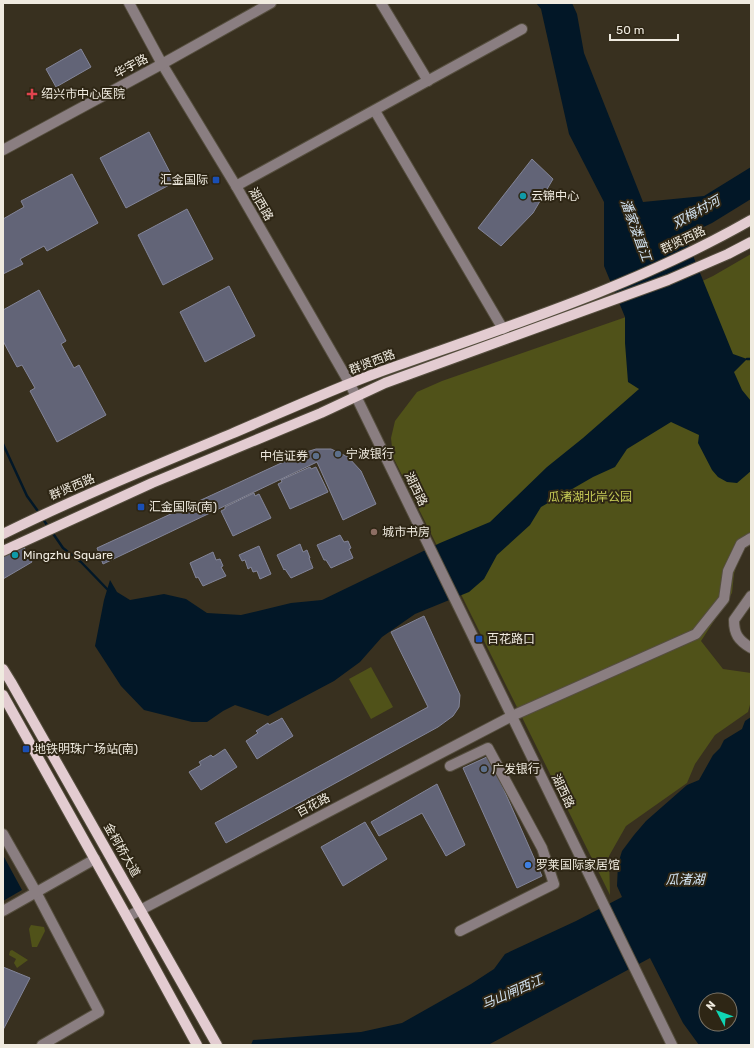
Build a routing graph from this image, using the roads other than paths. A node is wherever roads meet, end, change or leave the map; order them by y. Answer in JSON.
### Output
{"nodes":[{"id":1,"x":129,"y":3,"type":"edge"},
{"id":2,"x":271,"y":3,"type":"edge"},
{"id":3,"x":381,"y":3,"type":"edge"},
{"id":4,"x":522,"y":29,"type":"dead end"},
{"id":5,"x":162,"y":64,"type":"junction"},
{"id":6,"x":428,"y":81,"type":"junction"},
{"id":7,"x":375,"y":111,"type":"junction"},
{"id":8,"x":3,"y":150,"type":"edge"},
{"id":9,"x":236,"y":186,"type":"junction"},
{"id":10,"x":751,"y":220,"type":"edge"},
{"id":11,"x":751,"y":242,"type":"edge"},
{"id":12,"x":503,"y":329,"type":"junction"},
{"id":13,"x":350,"y":384,"type":"junction"},
{"id":14,"x":356,"y":396,"type":"junction"},
{"id":15,"x":3,"y":534,"type":"edge"},
{"id":16,"x":751,"y":538,"type":"edge"},
{"id":17,"x":3,"y":551,"type":"edge"},
{"id":18,"x":751,"y":596,"type":"edge"},
{"id":19,"x":751,"y":648,"type":"edge"},
{"id":20,"x":3,"y":669,"type":"edge"},
{"id":21,"x":3,"y":695,"type":"edge"},
{"id":22,"x":512,"y":716,"type":"junction"},
{"id":23,"x":450,"y":766,"type":"dead end"},
{"id":24,"x":3,"y":834,"type":"edge"},
{"id":25,"x":94,"y":859,"type":"junction"},
{"id":26,"x":36,"y":892,"type":"junction"},
{"id":27,"x":141,"y":910,"type":"junction"},
{"id":28,"x":3,"y":911,"type":"edge"},
{"id":29,"x":127,"y":917,"type":"junction"},
{"id":30,"x":460,"y":931,"type":"dead end"},
{"id":31,"x":42,"y":1045,"type":"edge"},
{"id":32,"x":197,"y":1045,"type":"edge"},
{"id":33,"x":217,"y":1045,"type":"edge"},
{"id":34,"x":672,"y":1045,"type":"edge"}],
"edges":[{"from":1,"to":5,"type":"street","name":"湖西路"},
{"from":2,"to":5,"type":"street","name":"华宇路"},
{"from":3,"to":6,"type":"street"},
{"from":4,"to":6,"type":"street"},
{"from":5,"to":8,"type":"street","name":"华宇路"},
{"from":5,"to":9,"type":"street","name":"湖西路"},
{"from":6,"to":7,"type":"street"},
{"from":7,"to":9,"type":"street"},
{"from":7,"to":12,"type":"street"},
{"from":9,"to":13,"type":"street","name":"湖西路"},
{"from":10,"to":12,"type":"main road","name":"群贤西路"},
{"from":11,"to":14,"type":"main road","name":"群贤西路"},
{"from":12,"to":13,"type":"main road","name":"群贤西路"},
{"from":13,"to":14,"type":"street","name":"湖西路"},
{"from":13,"to":15,"type":"main road","name":"群贤西路"},
{"from":14,"to":17,"type":"main road","name":"群贤西路"},
{"from":14,"to":22,"type":"street","name":"湖西路"},
{"from":16,"to":22,"type":"street","name":"百花路"},
{"from":18,"to":19,"type":"street"},
{"from":20,"to":27,"type":"main road","name":"金柯桥大道"},
{"from":21,"to":25,"type":"main road"},
{"from":22,"to":27,"type":"street","name":"百花路"},
{"from":22,"to":34,"type":"street","name":"湖西路"},
{"from":23,"to":30,"type":"street"},
{"from":24,"to":26,"type":"street"},
{"from":25,"to":26,"type":"street"},
{"from":25,"to":29,"type":"main road"},
{"from":26,"to":28,"type":"street"},
{"from":26,"to":31,"type":"street"},
{"from":27,"to":29,"type":"street","name":"百花路"},
{"from":27,"to":33,"type":"main road","name":"金柯桥大道"},
{"from":29,"to":32,"type":"main road"}]}
